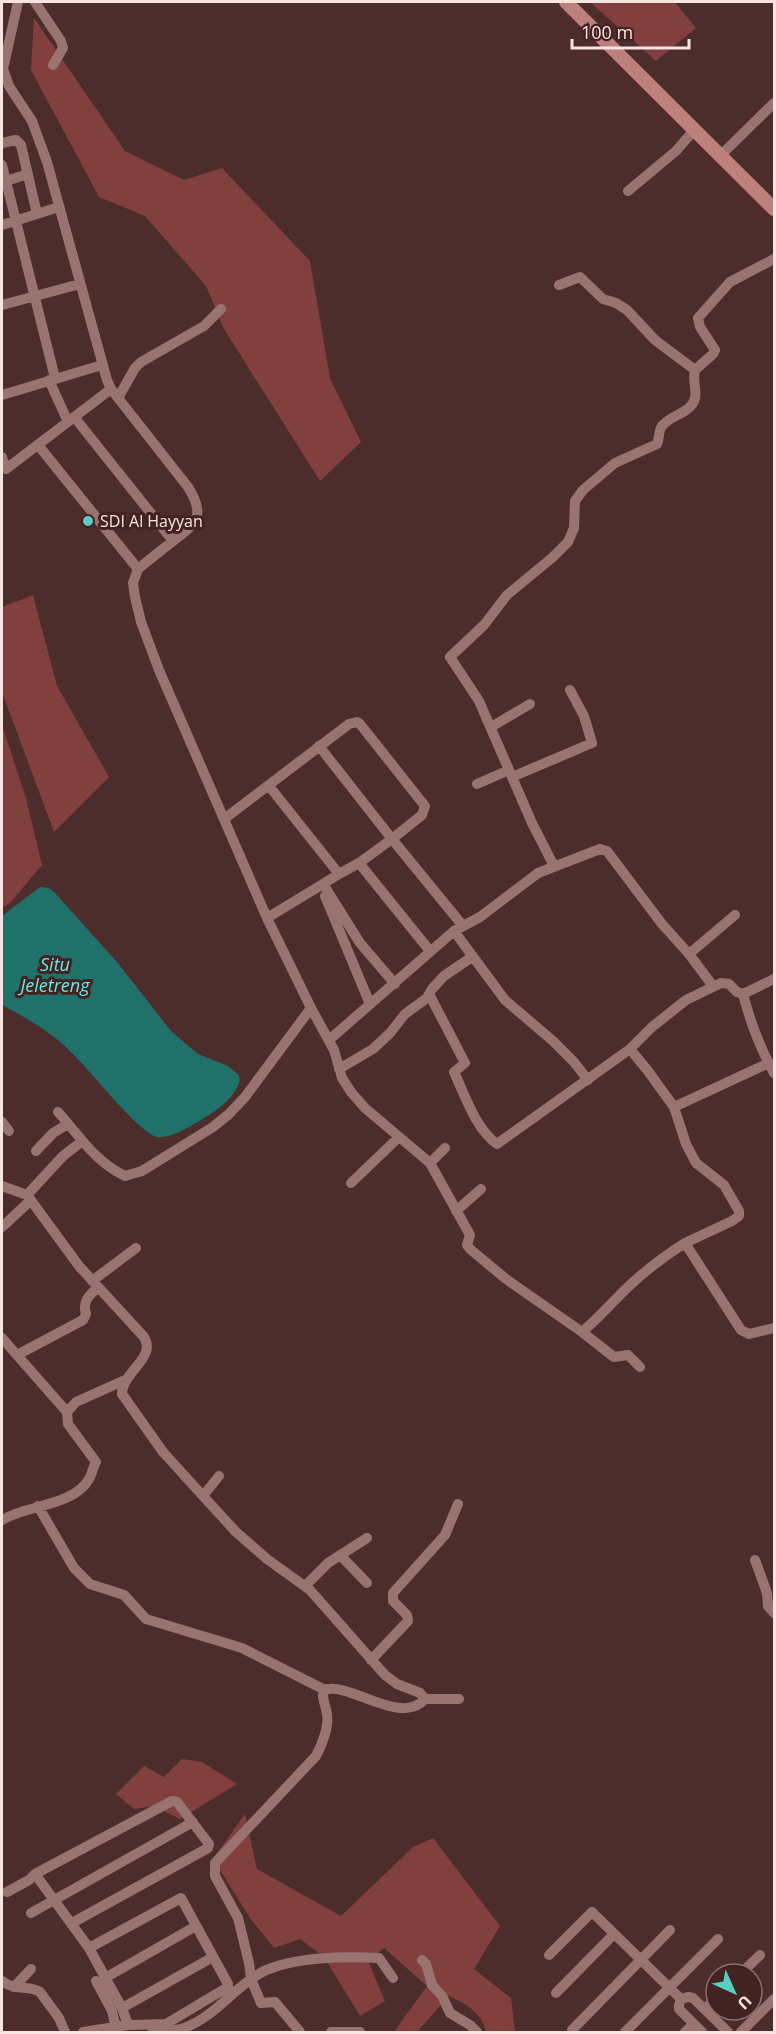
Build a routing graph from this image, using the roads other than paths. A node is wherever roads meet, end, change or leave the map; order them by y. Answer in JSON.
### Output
{"nodes":[{"id":1,"x":18,"y":2,"type":"edge"},
{"id":2,"x":35,"y":2,"type":"edge"},
{"id":3,"x":566,"y":2,"type":"edge"},
{"id":4,"x":5,"y":39,"type":"edge"},
{"id":5,"x":53,"y":66,"type":"dead end"},
{"id":6,"x":774,"y":103,"type":"edge"},
{"id":7,"x":695,"y":129,"type":"junction"},
{"id":8,"x":2,"y":143,"type":"edge"},
{"id":9,"x":721,"y":155,"type":"junction"},
{"id":10,"x":2,"y":165,"type":"edge"},
{"id":11,"x":28,"y":174,"type":"junction"},
{"id":12,"x":6,"y":181,"type":"junction"},
{"id":13,"x":628,"y":191,"type":"dead end"},
{"id":14,"x":59,"y":207,"type":"junction"},
{"id":15,"x":774,"y":208,"type":"edge"},
{"id":16,"x":37,"y":214,"type":"junction"},
{"id":17,"x":15,"y":221,"type":"junction"},
{"id":18,"x":2,"y":225,"type":"edge"},
{"id":19,"x":774,"y":259,"type":"edge"},
{"id":20,"x":80,"y":284,"type":"junction"},
{"id":21,"x":559,"y":285,"type":"dead end"},
{"id":22,"x":35,"y":296,"type":"junction"},
{"id":23,"x":2,"y":305,"type":"edge"},
{"id":24,"x":221,"y":309,"type":"dead end"},
{"id":25,"x":102,"y":365,"type":"junction"},
{"id":26,"x":695,"y":370,"type":"junction"},
{"id":27,"x":52,"y":379,"type":"junction"},
{"id":28,"x":114,"y":394,"type":"junction"},
{"id":29,"x":2,"y":395,"type":"edge"},
{"id":30,"x":71,"y":420,"type":"junction"},
{"id":31,"x":38,"y":445,"type":"junction"},
{"id":32,"x":2,"y":457,"type":"edge"},
{"id":33,"x":172,"y":541,"type":"junction"},
{"id":34,"x":138,"y":569,"type":"junction"},
{"id":35,"x":570,"y":690,"type":"dead end"},
{"id":36,"x":530,"y":704,"type":"dead end"},
{"id":37,"x":491,"y":727,"type":"junction"},
{"id":38,"x":319,"y":746,"type":"junction"},
{"id":39,"x":511,"y":773,"type":"junction"},
{"id":40,"x":477,"y":784,"type":"dead end"},
{"id":41,"x":268,"y":786,"type":"junction"},
{"id":42,"x":224,"y":819,"type":"junction"},
{"id":43,"x":392,"y":839,"type":"junction"},
{"id":44,"x":359,"y":863,"type":"junction"},
{"id":45,"x":554,"y":866,"type":"junction"},
{"id":46,"x":339,"y":874,"type":"junction"},
{"id":47,"x":322,"y":885,"type":"junction"},
{"id":48,"x":735,"y":915,"type":"dead end"},
{"id":49,"x":267,"y":918,"type":"junction"},
{"id":50,"x":458,"y":928,"type":"junction"},
{"id":51,"x":430,"y":951,"type":"junction"},
{"id":52,"x":689,"y":954,"type":"junction"},
{"id":53,"x":471,"y":957,"type":"junction"},
{"id":54,"x":774,"y":979,"type":"edge"},
{"id":55,"x":395,"y":984,"type":"junction"},
{"id":56,"x":712,"y":986,"type":"junction"},
{"id":57,"x":743,"y":993,"type":"junction"},
{"id":58,"x":429,"y":994,"type":"junction"},
{"id":59,"x":370,"y":1004,"type":"junction"},
{"id":60,"x":311,"y":1008,"type":"junction"},
{"id":61,"x":328,"y":1040,"type":"junction"},
{"id":62,"x":630,"y":1049,"type":"junction"},
{"id":63,"x":772,"y":1068,"type":"edge"},
{"id":64,"x":339,"y":1069,"type":"junction"},
{"id":65,"x":588,"y":1080,"type":"junction"},
{"id":66,"x":674,"y":1107,"type":"junction"},
{"id":67,"x":58,"y":1112,"type":"dead end"},
{"id":68,"x":68,"y":1124,"type":"junction"},
{"id":69,"x":398,"y":1138,"type":"junction"},
{"id":70,"x":81,"y":1142,"type":"junction"},
{"id":71,"x":445,"y":1148,"type":"dead end"},
{"id":72,"x":36,"y":1151,"type":"dead end"},
{"id":73,"x":430,"y":1163,"type":"junction"},
{"id":74,"x":351,"y":1183,"type":"dead end"},
{"id":75,"x":2,"y":1186,"type":"edge"},
{"id":76,"x":481,"y":1189,"type":"dead end"},
{"id":77,"x":29,"y":1197,"type":"junction"},
{"id":78,"x":456,"y":1211,"type":"junction"},
{"id":79,"x":2,"y":1227,"type":"edge"},
{"id":80,"x":686,"y":1243,"type":"junction"},
{"id":81,"x":136,"y":1248,"type":"dead end"},
{"id":82,"x":95,"y":1284,"type":"junction"},
{"id":83,"x":774,"y":1328,"type":"edge"},
{"id":84,"x":582,"y":1332,"type":"junction"},
{"id":85,"x":2,"y":1338,"type":"edge"},
{"id":86,"x":17,"y":1355,"type":"junction"},
{"id":87,"x":640,"y":1367,"type":"dead end"},
{"id":88,"x":125,"y":1380,"type":"junction"},
{"id":89,"x":67,"y":1412,"type":"junction"},
{"id":90,"x":219,"y":1476,"type":"dead end"},
{"id":91,"x":203,"y":1496,"type":"junction"},
{"id":92,"x":458,"y":1504,"type":"dead end"},
{"id":93,"x":38,"y":1506,"type":"junction"},
{"id":94,"x":2,"y":1520,"type":"edge"},
{"id":95,"x":367,"y":1538,"type":"dead end"},
{"id":96,"x":340,"y":1555,"type":"junction"},
{"id":97,"x":755,"y":1560,"type":"dead end"},
{"id":98,"x":367,"y":1583,"type":"dead end"},
{"id":99,"x":305,"y":1586,"type":"junction"},
{"id":100,"x":774,"y":1613,"type":"edge"},
{"id":101,"x":370,"y":1660,"type":"junction"},
{"id":102,"x":325,"y":1690,"type":"junction"},
{"id":103,"x":459,"y":1699,"type":"dead end"},
{"id":104,"x":425,"y":1700,"type":"junction"},
{"id":105,"x":194,"y":1822,"type":"junction"},
{"id":106,"x":35,"y":1875,"type":"junction"},
{"id":107,"x":7,"y":1892,"type":"dead end"},
{"id":108,"x":53,"y":1900,"type":"junction"},
{"id":109,"x":31,"y":1913,"type":"dead end"},
{"id":110,"x":72,"y":1923,"type":"junction"},
{"id":111,"x":196,"y":1926,"type":"junction"},
{"id":112,"x":670,"y":1930,"type":"dead end"},
{"id":113,"x":614,"y":1934,"type":"junction"},
{"id":114,"x":718,"y":1939,"type":"dead end"},
{"id":115,"x":90,"y":1948,"type":"junction"},
{"id":116,"x":760,"y":1954,"type":"dead end"},
{"id":117,"x":549,"y":1955,"type":"dead end"},
{"id":118,"x":213,"y":1957,"type":"junction"},
{"id":119,"x":422,"y":1960,"type":"dead end"},
{"id":120,"x":641,"y":1960,"type":"junction"},
{"id":121,"x":752,"y":1962,"type":"edge"},
{"id":122,"x":31,"y":1969,"type":"dead end"},
{"id":123,"x":393,"y":1978,"type":"dead end"},
{"id":124,"x":251,"y":1979,"type":"junction"},
{"id":125,"x":101,"y":1980,"type":"junction"},
{"id":126,"x":5,"y":1984,"type":"edge"},
{"id":127,"x":669,"y":1988,"type":"junction"},
{"id":128,"x":556,"y":1993,"type":"dead end"},
{"id":129,"x":681,"y":1999,"type":"junction"},
{"id":130,"x":774,"y":1999,"type":"edge"},
{"id":131,"x":122,"y":2008,"type":"junction"},
{"id":132,"x":704,"y":2008,"type":"edge"},
{"id":133,"x":694,"y":2024,"type":"junction"},
{"id":134,"x":121,"y":2030,"type":"edge"},
{"id":135,"x":186,"y":2030,"type":"edge"},
{"id":136,"x":572,"y":2030,"type":"dead end"},
{"id":137,"x":65,"y":2032,"type":"edge"},
{"id":138,"x":82,"y":2032,"type":"edge"},
{"id":139,"x":152,"y":2032,"type":"edge"},
{"id":140,"x":300,"y":2032,"type":"edge"},
{"id":141,"x":331,"y":2032,"type":"edge"},
{"id":142,"x":360,"y":2032,"type":"edge"},
{"id":143,"x":477,"y":2032,"type":"edge"},
{"id":144,"x":625,"y":2032,"type":"edge"},
{"id":145,"x":685,"y":2032,"type":"edge"},
{"id":146,"x":702,"y":2032,"type":"edge"},
{"id":147,"x":741,"y":2032,"type":"edge"}],
"edges":[{"from":1,"to":4,"type":"street"},
{"from":2,"to":5,"type":"street"},
{"from":3,"to":7,"type":"main road"},
{"from":4,"to":14,"type":"street"},
{"from":6,"to":9,"type":"street"},
{"from":7,"to":9,"type":"main road"},
{"from":7,"to":13,"type":"street"},
{"from":8,"to":11,"type":"street"},
{"from":9,"to":15,"type":"main road"},
{"from":10,"to":12,"type":"street"},
{"from":11,"to":12,"type":"street"},
{"from":11,"to":16,"type":"street"},
{"from":12,"to":17,"type":"street"},
{"from":14,"to":16,"type":"street"},
{"from":14,"to":20,"type":"street"},
{"from":16,"to":17,"type":"street"},
{"from":17,"to":18,"type":"street"},
{"from":17,"to":22,"type":"street"},
{"from":19,"to":26,"type":"street"},
{"from":20,"to":22,"type":"street"},
{"from":20,"to":25,"type":"street"},
{"from":21,"to":26,"type":"street"},
{"from":22,"to":23,"type":"street"},
{"from":22,"to":27,"type":"street"},
{"from":24,"to":28,"type":"street"},
{"from":25,"to":27,"type":"street"},
{"from":25,"to":28,"type":"street"},
{"from":26,"to":37,"type":"street"},
{"from":27,"to":29,"type":"street"},
{"from":27,"to":30,"type":"street"},
{"from":28,"to":30,"type":"street"},
{"from":28,"to":33,"type":"street"},
{"from":30,"to":31,"type":"street"},
{"from":30,"to":33,"type":"street"},
{"from":31,"to":32,"type":"street"},
{"from":31,"to":34,"type":"street"},
{"from":33,"to":34,"type":"street"},
{"from":34,"to":42,"type":"street"},
{"from":35,"to":39,"type":"street"},
{"from":36,"to":37,"type":"street"},
{"from":37,"to":39,"type":"street"},
{"from":38,"to":41,"type":"street"},
{"from":38,"to":43,"type":"street"},
{"from":38,"to":43,"type":"street"},
{"from":39,"to":40,"type":"street"},
{"from":39,"to":45,"type":"street"},
{"from":41,"to":42,"type":"street"},
{"from":41,"to":46,"type":"street"},
{"from":42,"to":49,"type":"street"},
{"from":43,"to":44,"type":"street"},
{"from":43,"to":50,"type":"street"},
{"from":44,"to":46,"type":"street"},
{"from":44,"to":51,"type":"street"},
{"from":45,"to":50,"type":"street"},
{"from":45,"to":52,"type":"street"},
{"from":46,"to":47,"type":"street"},
{"from":47,"to":49,"type":"street"},
{"from":47,"to":55,"type":"street"},
{"from":47,"to":59,"type":"street"},
{"from":48,"to":52,"type":"street"},
{"from":49,"to":60,"type":"street"},
{"from":50,"to":51,"type":"street"},
{"from":50,"to":53,"type":"street"},
{"from":51,"to":55,"type":"street"},
{"from":52,"to":56,"type":"street"},
{"from":53,"to":58,"type":"street"},
{"from":53,"to":65,"type":"street"},
{"from":54,"to":57,"type":"street"},
{"from":55,"to":59,"type":"street"},
{"from":56,"to":57,"type":"street"},
{"from":56,"to":62,"type":"street"},
{"from":57,"to":63,"type":"street"},
{"from":58,"to":64,"type":"street"},
{"from":58,"to":65,"type":"street"},
{"from":59,"to":61,"type":"street"},
{"from":60,"to":61,"type":"street"},
{"from":60,"to":70,"type":"street"},
{"from":61,"to":64,"type":"street"},
{"from":62,"to":65,"type":"street"},
{"from":62,"to":66,"type":"street"},
{"from":63,"to":66,"type":"street"},
{"from":64,"to":69,"type":"street"},
{"from":66,"to":80,"type":"street"},
{"from":67,"to":68,"type":"street"},
{"from":68,"to":70,"type":"street"},
{"from":68,"to":72,"type":"street"},
{"from":69,"to":73,"type":"street"},
{"from":69,"to":74,"type":"street"},
{"from":70,"to":77,"type":"street"},
{"from":71,"to":73,"type":"street"},
{"from":73,"to":78,"type":"street"},
{"from":75,"to":77,"type":"street"},
{"from":76,"to":78,"type":"street"},
{"from":77,"to":79,"type":"street"},
{"from":77,"to":82,"type":"street"},
{"from":78,"to":84,"type":"street"},
{"from":80,"to":83,"type":"street"},
{"from":80,"to":84,"type":"street"},
{"from":81,"to":82,"type":"street"},
{"from":82,"to":86,"type":"street"},
{"from":82,"to":88,"type":"street"},
{"from":84,"to":87,"type":"street"},
{"from":85,"to":86,"type":"street"},
{"from":86,"to":89,"type":"street"},
{"from":88,"to":89,"type":"street"},
{"from":88,"to":91,"type":"street"},
{"from":89,"to":93,"type":"street"},
{"from":90,"to":91,"type":"street"},
{"from":91,"to":99,"type":"street"},
{"from":92,"to":101,"type":"street"},
{"from":93,"to":94,"type":"street"},
{"from":93,"to":102,"type":"street"},
{"from":95,"to":96,"type":"street"},
{"from":96,"to":98,"type":"street"},
{"from":96,"to":99,"type":"street"},
{"from":97,"to":100,"type":"street"},
{"from":99,"to":101,"type":"street"},
{"from":101,"to":104,"type":"street"},
{"from":102,"to":104,"type":"street"},
{"from":102,"to":124,"type":"street"},
{"from":103,"to":104,"type":"street"},
{"from":105,"to":106,"type":"street"},
{"from":105,"to":108,"type":"street"},
{"from":105,"to":110,"type":"street"},
{"from":106,"to":107,"type":"street"},
{"from":106,"to":108,"type":"street"},
{"from":108,"to":109,"type":"street"},
{"from":108,"to":110,"type":"street"},
{"from":110,"to":115,"type":"street"},
{"from":111,"to":115,"type":"street"},
{"from":111,"to":118,"type":"street"},
{"from":111,"to":125,"type":"street"},
{"from":112,"to":120,"type":"street"},
{"from":113,"to":117,"type":"street"},
{"from":113,"to":120,"type":"street"},
{"from":113,"to":128,"type":"street"},
{"from":114,"to":127,"type":"street"},
{"from":115,"to":125,"type":"street"},
{"from":116,"to":121,"type":"street"},
{"from":118,"to":131,"type":"street"},
{"from":118,"to":134,"type":"street"},
{"from":119,"to":143,"type":"street"},
{"from":120,"to":127,"type":"street"},
{"from":120,"to":136,"type":"street"},
{"from":122,"to":126,"type":"street"},
{"from":123,"to":124,"type":"street"},
{"from":124,"to":135,"type":"street"},
{"from":124,"to":140,"type":"street"},
{"from":125,"to":131,"type":"street"},
{"from":125,"to":134,"type":"street"},
{"from":126,"to":137,"type":"street"},
{"from":127,"to":129,"type":"street"},
{"from":127,"to":144,"type":"street"},
{"from":129,"to":132,"type":"street"},
{"from":129,"to":133,"type":"street"},
{"from":130,"to":147,"type":"street"},
{"from":131,"to":134,"type":"street"},
{"from":133,"to":145,"type":"street"},
{"from":133,"to":146,"type":"street"},
{"from":134,"to":138,"type":"street"},
{"from":135,"to":139,"type":"street"},
{"from":141,"to":142,"type":"street"}]}
